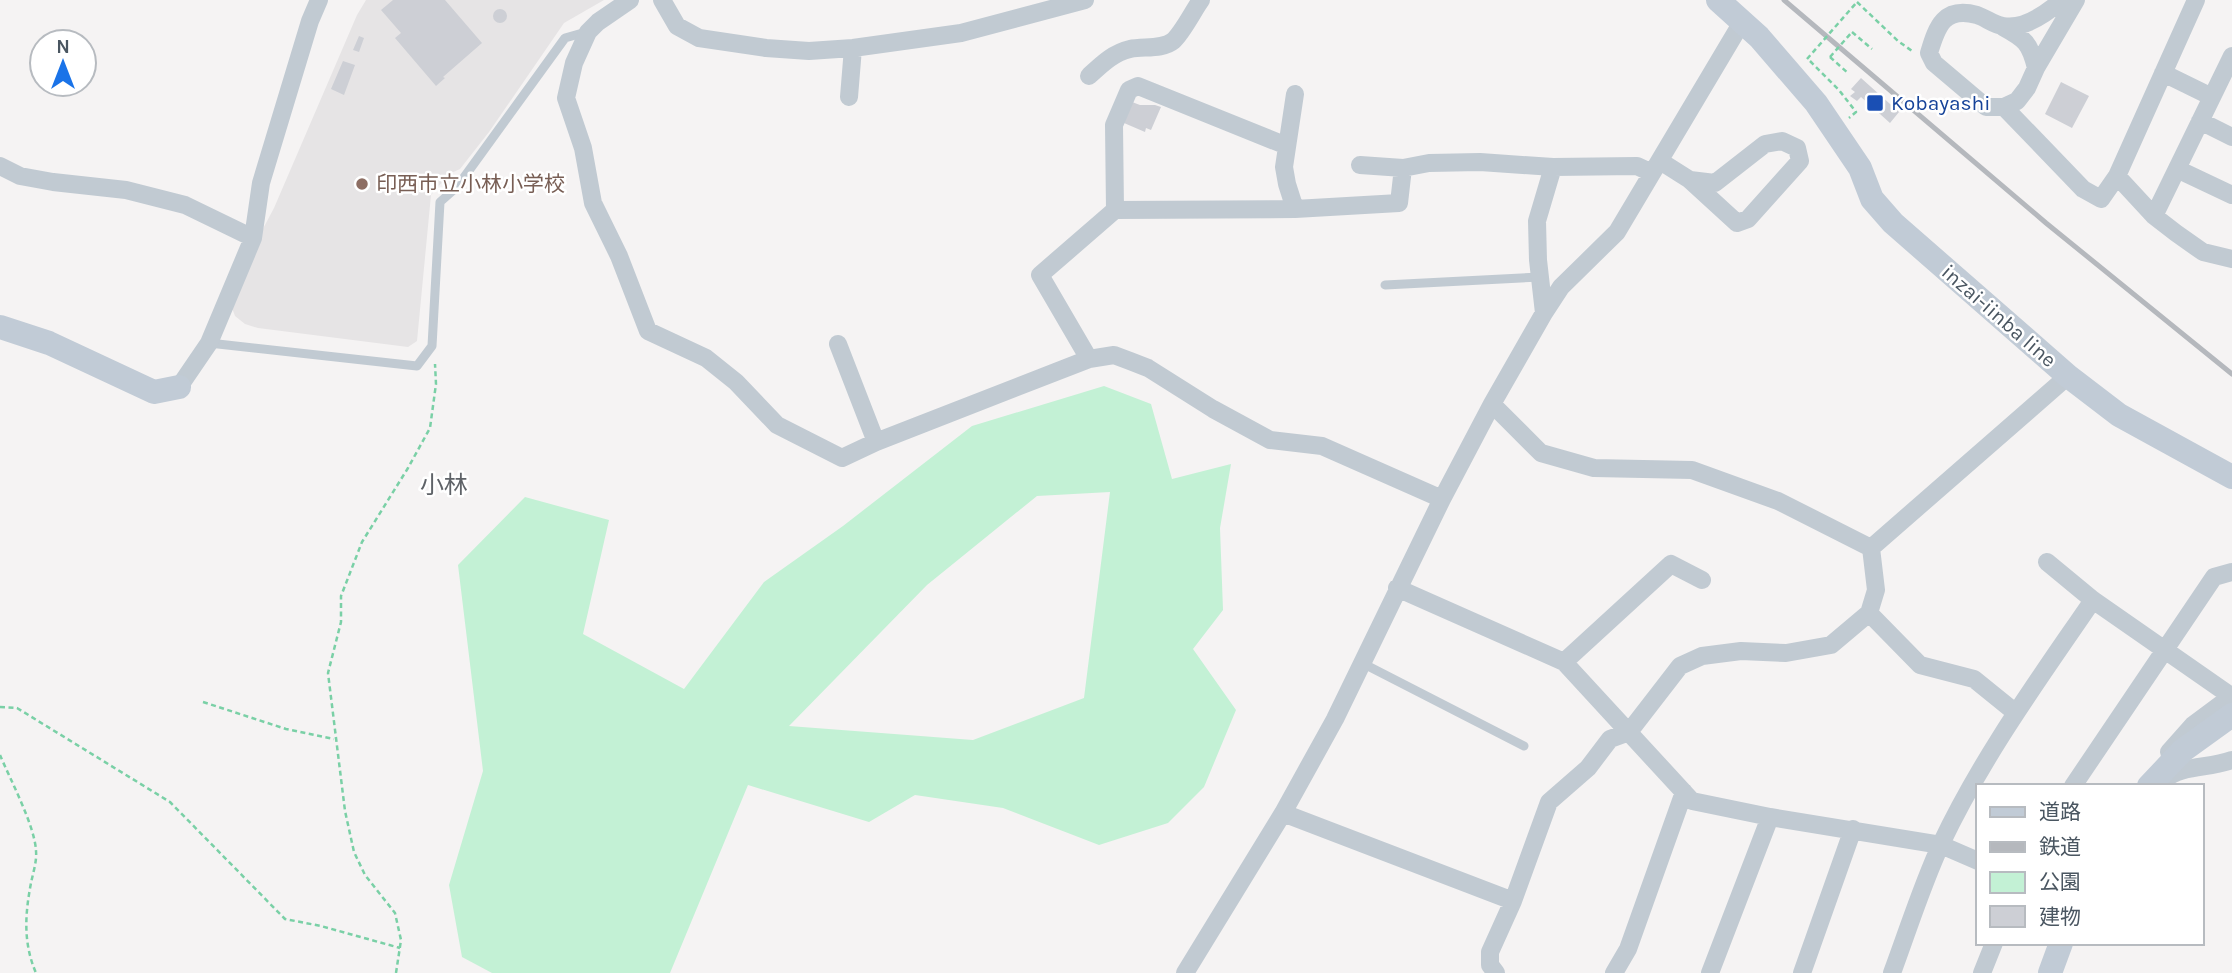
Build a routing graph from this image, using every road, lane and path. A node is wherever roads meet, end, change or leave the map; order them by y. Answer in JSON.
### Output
{"nodes":[{"id":1,"x":319,"y":0,"type":"edge"},
{"id":2,"x":630,"y":0,"type":"edge"},
{"id":3,"x":662,"y":0,"type":"edge"},
{"id":4,"x":1085,"y":0,"type":"edge"},
{"id":5,"x":1201,"y":0,"type":"edge"},
{"id":6,"x":1718,"y":0,"type":"edge"},
{"id":7,"x":2062,"y":0,"type":"edge"},
{"id":8,"x":2076,"y":0,"type":"edge"},
{"id":9,"x":2196,"y":0,"type":"edge"},
{"id":10,"x":1950,"y":8,"type":"edge"},
{"id":11,"x":1742,"y":22,"type":"junction"},
{"id":12,"x":2003,"y":27,"type":"junction"},
{"id":13,"x":588,"y":32,"type":"junction"},
{"id":14,"x":1898,"y":41,"type":"dead end"},
{"id":15,"x":853,"y":48,"type":"junction"},
{"id":16,"x":1872,"y":49,"type":"dead end"},
{"id":17,"x":2230,"y":67,"type":"edge"},
{"id":18,"x":2036,"y":68,"type":"junction"},
{"id":19,"x":2163,"y":73,"type":"junction"},
{"id":20,"x":1849,"y":74,"type":"dead end"},
{"id":21,"x":1090,"y":76,"type":"dead end"},
{"id":22,"x":1295,"y":94,"type":"dead end"},
{"id":23,"x":849,"y":97,"type":"dead end"},
{"id":24,"x":2212,"y":97,"type":"junction"},
{"id":25,"x":2004,"y":107,"type":"junction"},
{"id":26,"x":1847,"y":119,"type":"dead end"},
{"id":27,"x":2200,"y":121,"type":"junction"},
{"id":28,"x":2232,"y":137,"type":"edge"},
{"id":29,"x":1287,"y":146,"type":"junction"},
{"id":30,"x":1360,"y":165,"type":"dead end"},
{"id":31,"x":0,"y":166,"type":"edge"},
{"id":32,"x":1553,"y":167,"type":"junction"},
{"id":33,"x":1656,"y":167,"type":"junction"},
{"id":34,"x":1403,"y":168,"type":"junction"},
{"id":35,"x":2177,"y":169,"type":"junction"},
{"id":36,"x":2117,"y":176,"type":"junction"},
{"id":37,"x":1690,"y":180,"type":"junction"},
{"id":38,"x":2232,"y":195,"type":"edge"},
{"id":39,"x":1295,"y":209,"type":"junction"},
{"id":40,"x":1115,"y":210,"type":"junction"},
{"id":41,"x":2154,"y":216,"type":"junction"},
{"id":42,"x":253,"y":238,"type":"junction"},
{"id":43,"x":2232,"y":259,"type":"edge"},
{"id":44,"x":1540,"y":277,"type":"junction"},
{"id":45,"x":1385,"y":285,"type":"dead end"},
{"id":46,"x":1544,"y":313,"type":"junction"},
{"id":47,"x":0,"y":327,"type":"edge"},
{"id":48,"x":209,"y":343,"type":"junction"},
{"id":49,"x":838,"y":344,"type":"dead end"},
{"id":50,"x":425,"y":354,"type":"junction"},
{"id":51,"x":1089,"y":359,"type":"junction"},
{"id":52,"x":2068,"y":376,"type":"junction"},
{"id":53,"x":179,"y":387,"type":"joint"},
{"id":54,"x":1492,"y":404,"type":"junction"},
{"id":55,"x":876,"y":442,"type":"junction"},
{"id":56,"x":2232,"y":478,"type":"edge"},
{"id":57,"x":1442,"y":499,"type":"junction"},
{"id":58,"x":1871,"y":548,"type":"junction"},
{"id":59,"x":2047,"y":562,"type":"dead end"},
{"id":60,"x":2232,"y":572,"type":"edge"},
{"id":61,"x":1702,"y":580,"type":"dead end"},
{"id":62,"x":1397,"y":588,"type":"junction"},
{"id":63,"x":2093,"y":600,"type":"junction"},
{"id":64,"x":1869,"y":613,"type":"junction"},
{"id":65,"x":2163,"y":650,"type":"junction"},
{"id":66,"x":1564,"y":662,"type":"junction"},
{"id":67,"x":1364,"y":664,"type":"junction"},
{"id":68,"x":2232,"y":696,"type":"edge"},
{"id":69,"x":203,"y":702,"type":"dead end"},
{"id":70,"x":0,"y":707,"type":"edge"},
{"id":71,"x":2017,"y":713,"type":"junction"},
{"id":72,"x":2232,"y":715,"type":"edge"},
{"id":73,"x":1629,"y":732,"type":"junction"},
{"id":74,"x":336,"y":740,"type":"junction"},
{"id":75,"x":1524,"y":746,"type":"dead end"},
{"id":76,"x":0,"y":755,"type":"edge"},
{"id":77,"x":2232,"y":760,"type":"edge"},
{"id":78,"x":2074,"y":784,"type":"edge"},
{"id":79,"x":2152,"y":784,"type":"edge"},
{"id":80,"x":1685,"y":792,"type":"junction"},
{"id":81,"x":1283,"y":813,"type":"junction"},
{"id":82,"x":1770,"y":817,"type":"junction"},
{"id":83,"x":1853,"y":829,"type":"junction"},
{"id":84,"x":1941,"y":845,"type":"junction"},
{"id":85,"x":1976,"y":860,"type":"edge"},
{"id":86,"x":1513,"y":901,"type":"junction"},
{"id":87,"x":1993,"y":945,"type":"edge"},
{"id":88,"x":2060,"y":945,"type":"edge"},
{"id":89,"x":400,"y":948,"type":"junction"},
{"id":90,"x":36,"y":973,"type":"edge"},
{"id":91,"x":396,"y":973,"type":"edge"},
{"id":92,"x":1186,"y":973,"type":"edge"},
{"id":93,"x":1496,"y":973,"type":"edge"},
{"id":94,"x":1614,"y":973,"type":"edge"},
{"id":95,"x":1710,"y":973,"type":"edge"},
{"id":96,"x":1802,"y":973,"type":"edge"},
{"id":97,"x":1892,"y":973,"type":"edge"},
{"id":98,"x":1982,"y":973,"type":"edge"},
{"id":99,"x":2050,"y":973,"type":"edge"}],
"edges":[{"from":1,"to":42,"type":"street"},
{"from":2,"to":13,"type":"street"},
{"from":3,"to":15,"type":"street"},
{"from":4,"to":15,"type":"street"},
{"from":5,"to":21,"type":"street"},
{"from":6,"to":11,"type":"main road","name":"inzai-iinba line"},
{"from":7,"to":12,"type":"street"},
{"from":8,"to":18,"type":"street"},
{"from":9,"to":19,"type":"street"},
{"from":10,"to":12,"type":"street"},
{"from":10,"to":25,"type":"street"},
{"from":11,"to":33,"type":"street"},
{"from":11,"to":52,"type":"main road","name":"inzai-iinba line"},
{"from":12,"to":18,"type":"street"},
{"from":13,"to":50,"type":"lane"},
{"from":13,"to":55,"type":"street"},
{"from":14,"to":26,"type":"path","bridge":true},
{"from":15,"to":23,"type":"street"},
{"from":16,"to":20,"type":"path","bridge":true},
{"from":17,"to":24,"type":"street"},
{"from":18,"to":25,"type":"street"},
{"from":19,"to":24,"type":"street"},
{"from":19,"to":36,"type":"street"},
{"from":22,"to":29,"type":"street"},
{"from":24,"to":27,"type":"street"},
{"from":25,"to":36,"type":"street"},
{"from":27,"to":28,"type":"street"},
{"from":27,"to":35,"type":"street"},
{"from":29,"to":39,"type":"street"},
{"from":29,"to":40,"type":"street"},
{"from":30,"to":34,"type":"street"},
{"from":31,"to":42,"type":"street"},
{"from":32,"to":33,"type":"street"},
{"from":32,"to":34,"type":"street"},
{"from":32,"to":44,"type":"street"},
{"from":33,"to":37,"type":"street"},
{"from":33,"to":46,"type":"street"},
{"from":34,"to":39,"type":"street"},
{"from":35,"to":38,"type":"street"},
{"from":35,"to":41,"type":"street"},
{"from":36,"to":41,"type":"street"},
{"from":37,"to":37,"type":"street"},
{"from":39,"to":40,"type":"street"},
{"from":40,"to":51,"type":"street"},
{"from":41,"to":43,"type":"street"},
{"from":42,"to":48,"type":"street"},
{"from":44,"to":45,"type":"lane"},
{"from":44,"to":46,"type":"street"},
{"from":46,"to":54,"type":"street"},
{"from":47,"to":53,"type":"main road"},
{"from":48,"to":50,"type":"lane"},
{"from":48,"to":53,"type":"street"},
{"from":49,"to":55,"type":"street"},
{"from":50,"to":74,"type":"path"},
{"from":51,"to":55,"type":"street"},
{"from":51,"to":57,"type":"street"},
{"from":52,"to":56,"type":"main road","name":"inzai-iinba line"},
{"from":52,"to":58,"type":"street"},
{"from":54,"to":57,"type":"street"},
{"from":54,"to":58,"type":"street"},
{"from":57,"to":62,"type":"street"},
{"from":58,"to":64,"type":"street"},
{"from":59,"to":63,"type":"street"},
{"from":60,"to":65,"type":"street"},
{"from":61,"to":66,"type":"street"},
{"from":62,"to":66,"type":"street"},
{"from":62,"to":67,"type":"street"},
{"from":63,"to":65,"type":"street"},
{"from":63,"to":71,"type":"street"},
{"from":64,"to":71,"type":"street"},
{"from":64,"to":73,"type":"street"},
{"from":65,"to":68,"type":"street"},
{"from":65,"to":78,"type":"street"},
{"from":66,"to":73,"type":"street"},
{"from":67,"to":75,"type":"lane"},
{"from":67,"to":81,"type":"street"},
{"from":68,"to":79,"type":"street"},
{"from":69,"to":74,"type":"path"},
{"from":70,"to":89,"type":"path"},
{"from":71,"to":84,"type":"street"},
{"from":72,"to":79,"type":"main road"},
{"from":73,"to":80,"type":"street"},
{"from":73,"to":86,"type":"street"},
{"from":74,"to":89,"type":"path"},
{"from":76,"to":90,"type":"path"},
{"from":77,"to":79,"type":"street"},
{"from":80,"to":82,"type":"street"},
{"from":80,"to":94,"type":"street"},
{"from":81,"to":86,"type":"street"},
{"from":81,"to":92,"type":"street"},
{"from":82,"to":83,"type":"street"},
{"from":82,"to":95,"type":"street"},
{"from":83,"to":84,"type":"street"},
{"from":83,"to":96,"type":"street"},
{"from":84,"to":85,"type":"street"},
{"from":84,"to":97,"type":"street"},
{"from":86,"to":93,"type":"street"},
{"from":87,"to":98,"type":"street"},
{"from":88,"to":99,"type":"main road"},
{"from":89,"to":91,"type":"path"}]}
